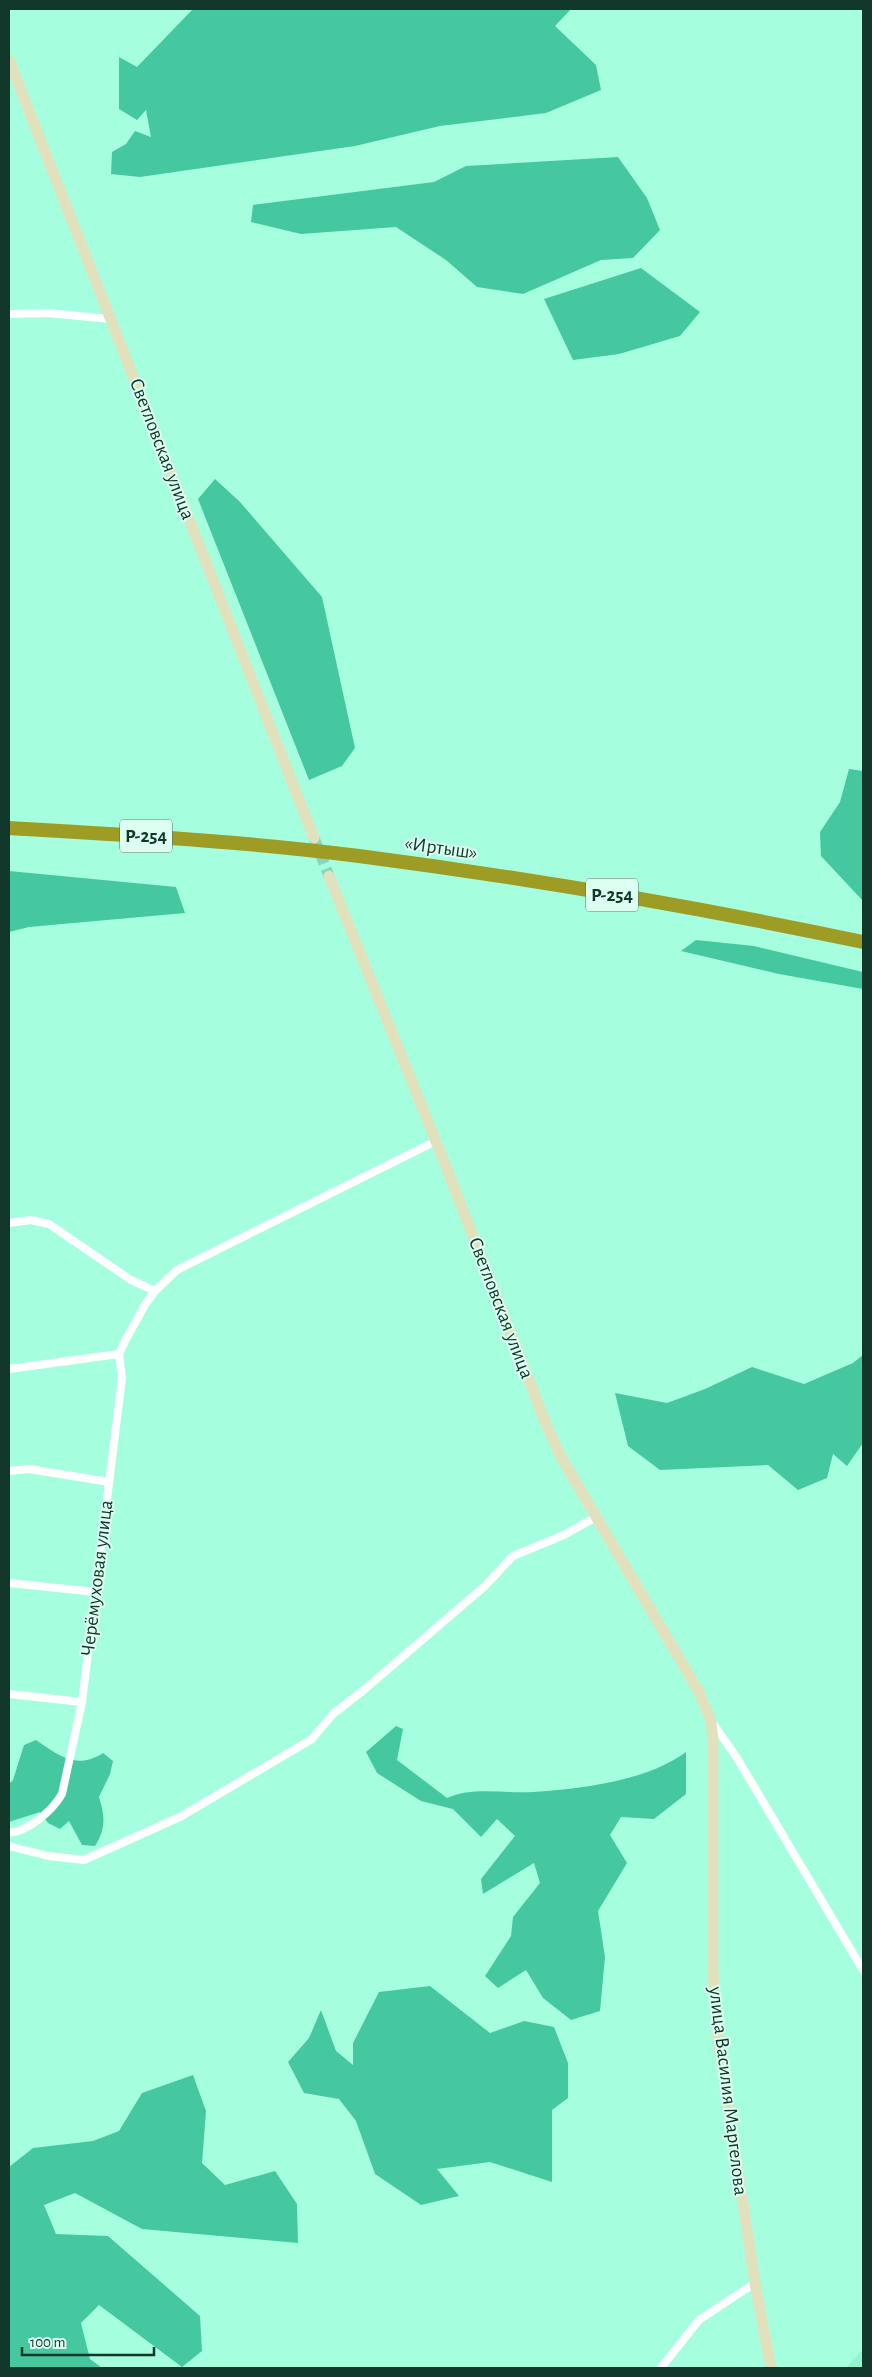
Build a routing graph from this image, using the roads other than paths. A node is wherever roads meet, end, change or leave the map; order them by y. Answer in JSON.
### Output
{"nodes":[{"id":1,"x":9,"y":60,"type":"edge"},
{"id":2,"x":9,"y":314,"type":"edge"},
{"id":3,"x":110,"y":318,"type":"junction"},
{"id":4,"x":9,"y":828,"type":"edge"},
{"id":5,"x":314,"y":838,"type":"tunnel mouth"},
{"id":6,"x":329,"y":876,"type":"tunnel mouth"},
{"id":7,"x":863,"y":942,"type":"edge"},
{"id":8,"x":436,"y":1142,"type":"junction"},
{"id":9,"x":9,"y":1223,"type":"edge"},
{"id":10,"x":155,"y":1291,"type":"junction"},
{"id":11,"x":119,"y":1354,"type":"junction"},
{"id":12,"x":9,"y":1369,"type":"edge"},
{"id":13,"x":9,"y":1471,"type":"edge"},
{"id":14,"x":109,"y":1482,"type":"junction"},
{"id":15,"x":596,"y":1517,"type":"junction"},
{"id":16,"x":9,"y":1583,"type":"edge"},
{"id":17,"x":96,"y":1592,"type":"junction"},
{"id":18,"x":9,"y":1694,"type":"edge"},
{"id":19,"x":82,"y":1702,"type":"junction"},
{"id":20,"x":711,"y":1721,"type":"junction"},
{"id":21,"x":9,"y":1833,"type":"edge"},
{"id":22,"x":9,"y":1846,"type":"edge"},
{"id":23,"x":863,"y":1970,"type":"edge"},
{"id":24,"x":754,"y":2283,"type":"junction"},
{"id":25,"x":661,"y":2368,"type":"edge"},
{"id":26,"x":771,"y":2368,"type":"edge"}],
"edges":[{"from":1,"to":3,"type":"street","name":"Светловская улица"},
{"from":2,"to":3,"type":"street"},
{"from":3,"to":5,"type":"street","name":"Светловская улица"},
{"from":4,"to":7,"type":"highway","name":"«Иртыш»","number":"Р-254"},
{"from":6,"to":8,"type":"street","name":"Светловская улица"},
{"from":8,"to":10,"type":"street"},
{"from":8,"to":15,"type":"street","name":"Светловская улица"},
{"from":9,"to":10,"type":"street"},
{"from":10,"to":11,"type":"street"},
{"from":11,"to":12,"type":"street"},
{"from":11,"to":14,"type":"street","name":"Черёмуховая улица"},
{"from":13,"to":14,"type":"street"},
{"from":14,"to":17,"type":"street","name":"Черёмуховая улица"},
{"from":15,"to":20,"type":"street","name":"Светловская улица"},
{"from":15,"to":22,"type":"street"},
{"from":16,"to":17,"type":"street"},
{"from":17,"to":19,"type":"street","name":"Черёмуховая улица"},
{"from":18,"to":19,"type":"street"},
{"from":19,"to":21,"type":"street","name":"Черёмуховая улица"},
{"from":20,"to":23,"type":"street"},
{"from":20,"to":24,"type":"street","name":"улица Василия Маргелова"},
{"from":24,"to":25,"type":"street"},
{"from":24,"to":26,"type":"street","name":"улица Василия Маргелова"}]}
